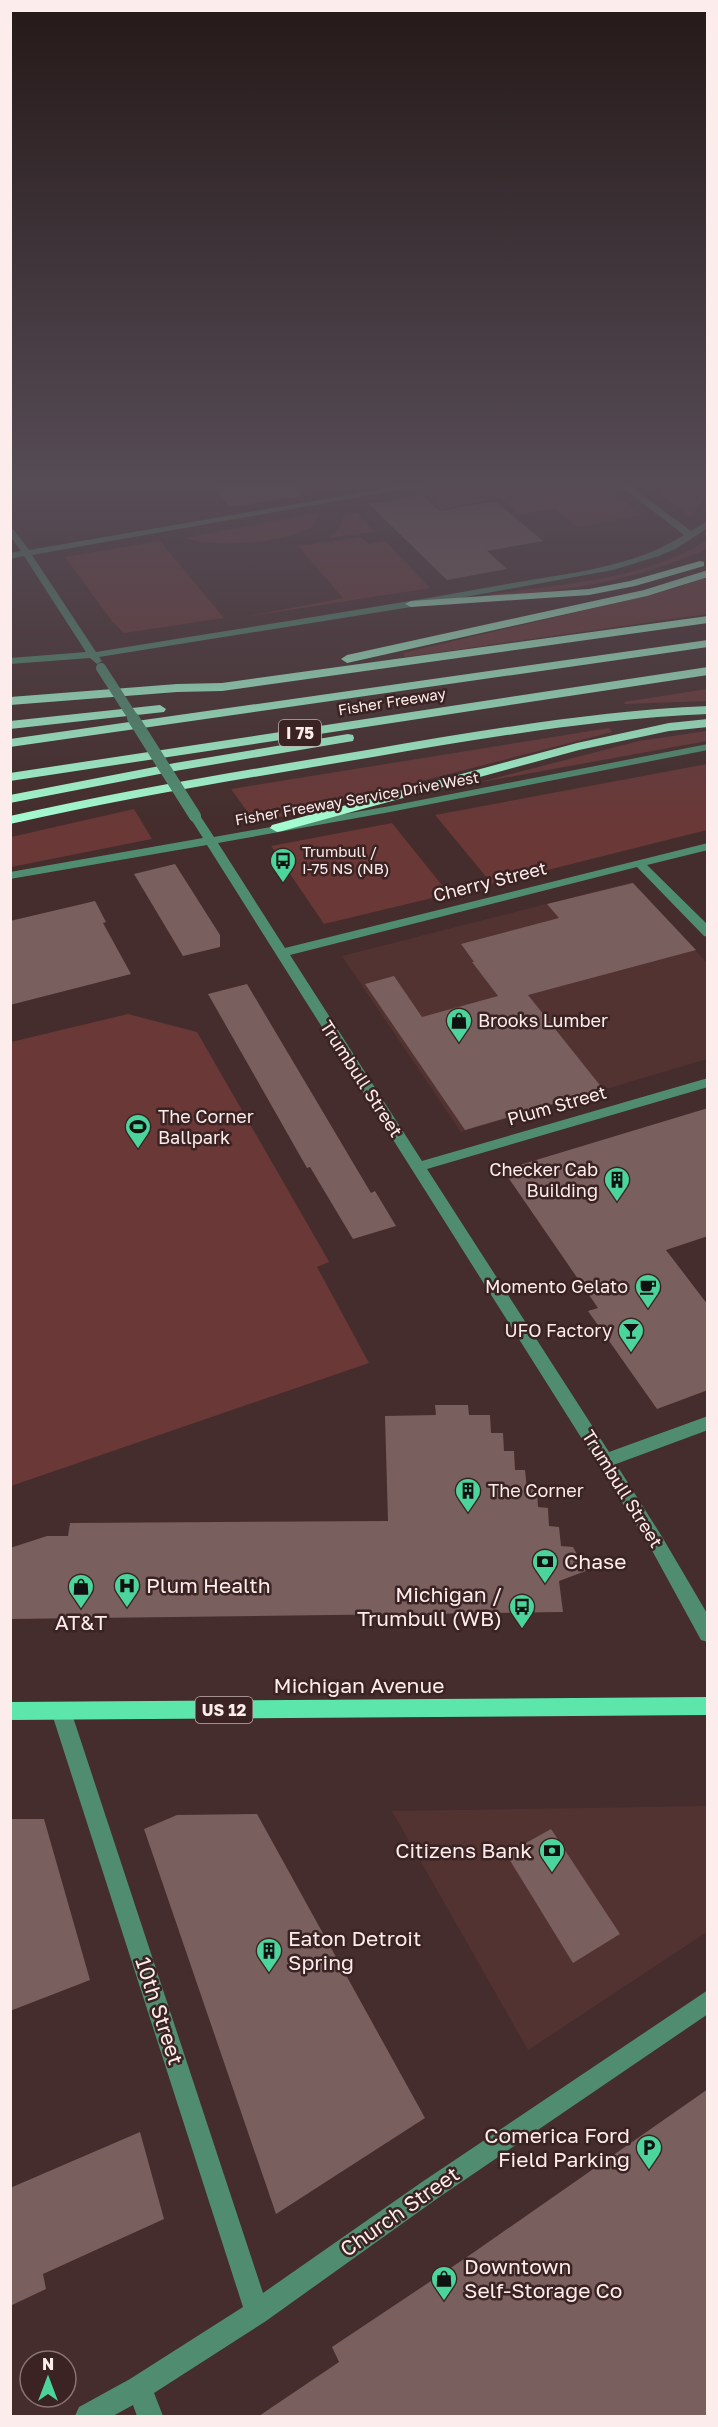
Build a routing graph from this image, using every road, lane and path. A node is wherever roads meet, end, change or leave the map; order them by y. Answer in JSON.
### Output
{"nodes":[{"id":1,"x":55,"y":596,"type":"edge"},
{"id":2,"x":453,"y":596,"type":"edge"},
{"id":3,"x":546,"y":596,"type":"edge"},
{"id":4,"x":632,"y":596,"type":"edge"},
{"id":5,"x":411,"y":604,"type":"junction"},
{"id":6,"x":708,"y":619,"type":"edge"},
{"id":7,"x":708,"y":643,"type":"edge"},
{"id":8,"x":93,"y":654,"type":"junction"},
{"id":9,"x":10,"y":661,"type":"edge"},
{"id":10,"x":708,"y":671,"type":"edge"},
{"id":11,"x":177,"y":688,"type":"junction"},
{"id":12,"x":590,"y":689,"type":"junction"},
{"id":13,"x":10,"y":701,"type":"edge"},
{"id":14,"x":236,"y":710,"type":"junction"},
{"id":15,"x":708,"y":710,"type":"edge"},
{"id":16,"x":708,"y":723,"type":"edge"},
{"id":17,"x":10,"y":725,"type":"edge"},
{"id":18,"x":10,"y":743,"type":"edge"},
{"id":19,"x":708,"y":747,"type":"edge"},
{"id":20,"x":10,"y":777,"type":"edge"},
{"id":21,"x":10,"y":799,"type":"edge"},
{"id":22,"x":10,"y":820,"type":"edge"},
{"id":23,"x":277,"y":828,"type":"junction"},
{"id":24,"x":211,"y":841,"type":"junction"},
{"id":25,"x":708,"y":846,"type":"edge"},
{"id":26,"x":639,"y":863,"type":"junction"},
{"id":27,"x":10,"y":876,"type":"edge"},
{"id":28,"x":708,"y":933,"type":"edge"},
{"id":29,"x":281,"y":953,"type":"junction"},
{"id":30,"x":708,"y":1082,"type":"edge"},
{"id":31,"x":418,"y":1167,"type":"junction"},
{"id":32,"x":708,"y":1423,"type":"edge"},
{"id":33,"x":605,"y":1461,"type":"junction"},
{"id":34,"x":708,"y":1634,"type":"edge"},
{"id":35,"x":708,"y":1706,"type":"edge"},
{"id":36,"x":10,"y":1711,"type":"edge"},
{"id":37,"x":61,"y":1711,"type":"junction"},
{"id":38,"x":708,"y":2001,"type":"edge"},
{"id":39,"x":257,"y":2312,"type":"junction"},
{"id":40,"x":139,"y":2388,"type":"junction"},
{"id":41,"x":88,"y":2416,"type":"edge"},
{"id":42,"x":150,"y":2416,"type":"edge"}],
"edges":[{"from":1,"to":8,"type":"street","name":"Trumbull Street"},
{"from":2,"to":5,"type":"street"},
{"from":3,"to":5,"type":"highway"},
{"from":4,"to":11,"type":"highway"},
{"from":5,"to":8,"type":"street"},
{"from":6,"to":11,"type":"highway"},
{"from":7,"to":14,"type":"highway","name":"Fisher Freeway","number":"I 75"},
{"from":8,"to":9,"type":"street"},
{"from":8,"to":24,"type":"street","name":"Trumbull Street","bridge":true},
{"from":10,"to":12,"type":"highway","name":"Fisher Freeway","number":"I 75"},
{"from":11,"to":13,"type":"highway"},
{"from":12,"to":20,"type":"highway","name":"Fisher Freeway","number":"I 75"},
{"from":12,"to":21,"type":"highway"},
{"from":14,"to":17,"type":"highway"},
{"from":14,"to":18,"type":"highway","name":"Fisher Freeway","number":"I 75"},
{"from":15,"to":22,"type":"highway"},
{"from":16,"to":23,"type":"highway"},
{"from":19,"to":23,"type":"street","name":"Fisher Freeway Service Drive West"},
{"from":23,"to":24,"type":"street","name":"Fisher Freeway Service Drive West"},
{"from":24,"to":27,"type":"street","name":"Fisher Freeway Service Drive West"},
{"from":24,"to":29,"type":"street","name":"Trumbull Street"},
{"from":25,"to":26,"type":"street","name":"Cherry Street"},
{"from":26,"to":28,"type":"street"},
{"from":26,"to":29,"type":"street","name":"Cherry Street"},
{"from":29,"to":31,"type":"street","name":"Trumbull Street"},
{"from":30,"to":31,"type":"street","name":"Plum Street"},
{"from":31,"to":33,"type":"street","name":"Trumbull Street"},
{"from":32,"to":33,"type":"street"},
{"from":33,"to":34,"type":"street","name":"Trumbull Street"},
{"from":35,"to":37,"type":"main road","name":"Michigan Avenue","number":"US 12"},
{"from":36,"to":37,"type":"main road","name":"Michigan Avenue","number":"US 12"},
{"from":37,"to":39,"type":"street","name":"10th Street"},
{"from":38,"to":39,"type":"street","name":"Church Street"},
{"from":39,"to":40,"type":"street","name":"Church Street"},
{"from":40,"to":41,"type":"street","name":"Church Street"},
{"from":40,"to":42,"type":"street"}]}
